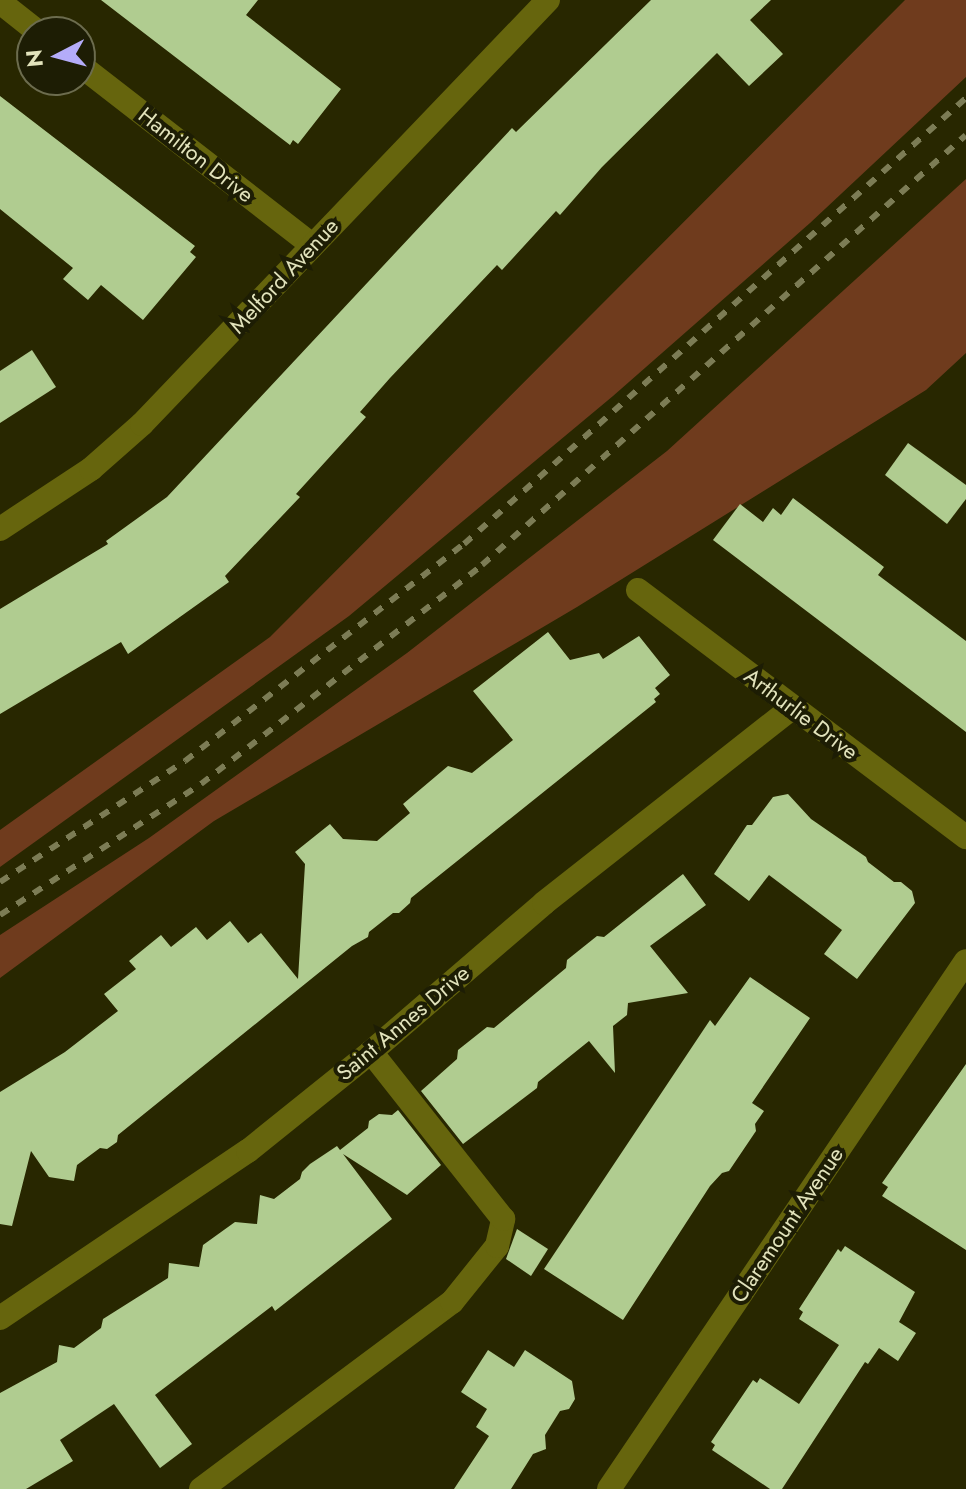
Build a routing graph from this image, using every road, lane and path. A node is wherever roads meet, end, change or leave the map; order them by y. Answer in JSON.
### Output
{"nodes":[{"id":1,"x":548,"y":0,"type":"edge"},
{"id":2,"x":0,"y":2,"type":"edge"},
{"id":3,"x":18,"y":16,"type":"edge"},
{"id":4,"x":96,"y":77,"type":"edge"},
{"id":5,"x":312,"y":245,"type":"junction"},
{"id":6,"x":0,"y":529,"type":"edge"},
{"id":7,"x":638,"y":590,"type":"dead end"},
{"id":8,"x":792,"y":708,"type":"junction"},
{"id":9,"x":966,"y":837,"type":"edge"},
{"id":10,"x":966,"y":961,"type":"edge"},
{"id":11,"x":371,"y":1052,"type":"junction"},
{"id":12,"x":0,"y":1318,"type":"edge"},
{"id":13,"x":201,"y":1489,"type":"edge"},
{"id":14,"x":609,"y":1489,"type":"edge"}],
"edges":[{"from":1,"to":5,"type":"street","name":"Melford Avenue"},
{"from":2,"to":3,"type":"street"},
{"from":4,"to":5,"type":"street","name":"Hamilton Drive"},
{"from":5,"to":6,"type":"street","name":"Melford Avenue"},
{"from":7,"to":8,"type":"street","name":"Arthurlie Drive"},
{"from":8,"to":9,"type":"street","name":"Arthurlie Drive"},
{"from":8,"to":11,"type":"street","name":"Saint Annes Drive"},
{"from":10,"to":14,"type":"street","name":"Claremount Avenue"},
{"from":11,"to":12,"type":"street","name":"Saint Annes Drive"},
{"from":11,"to":13,"type":"street"}]}
